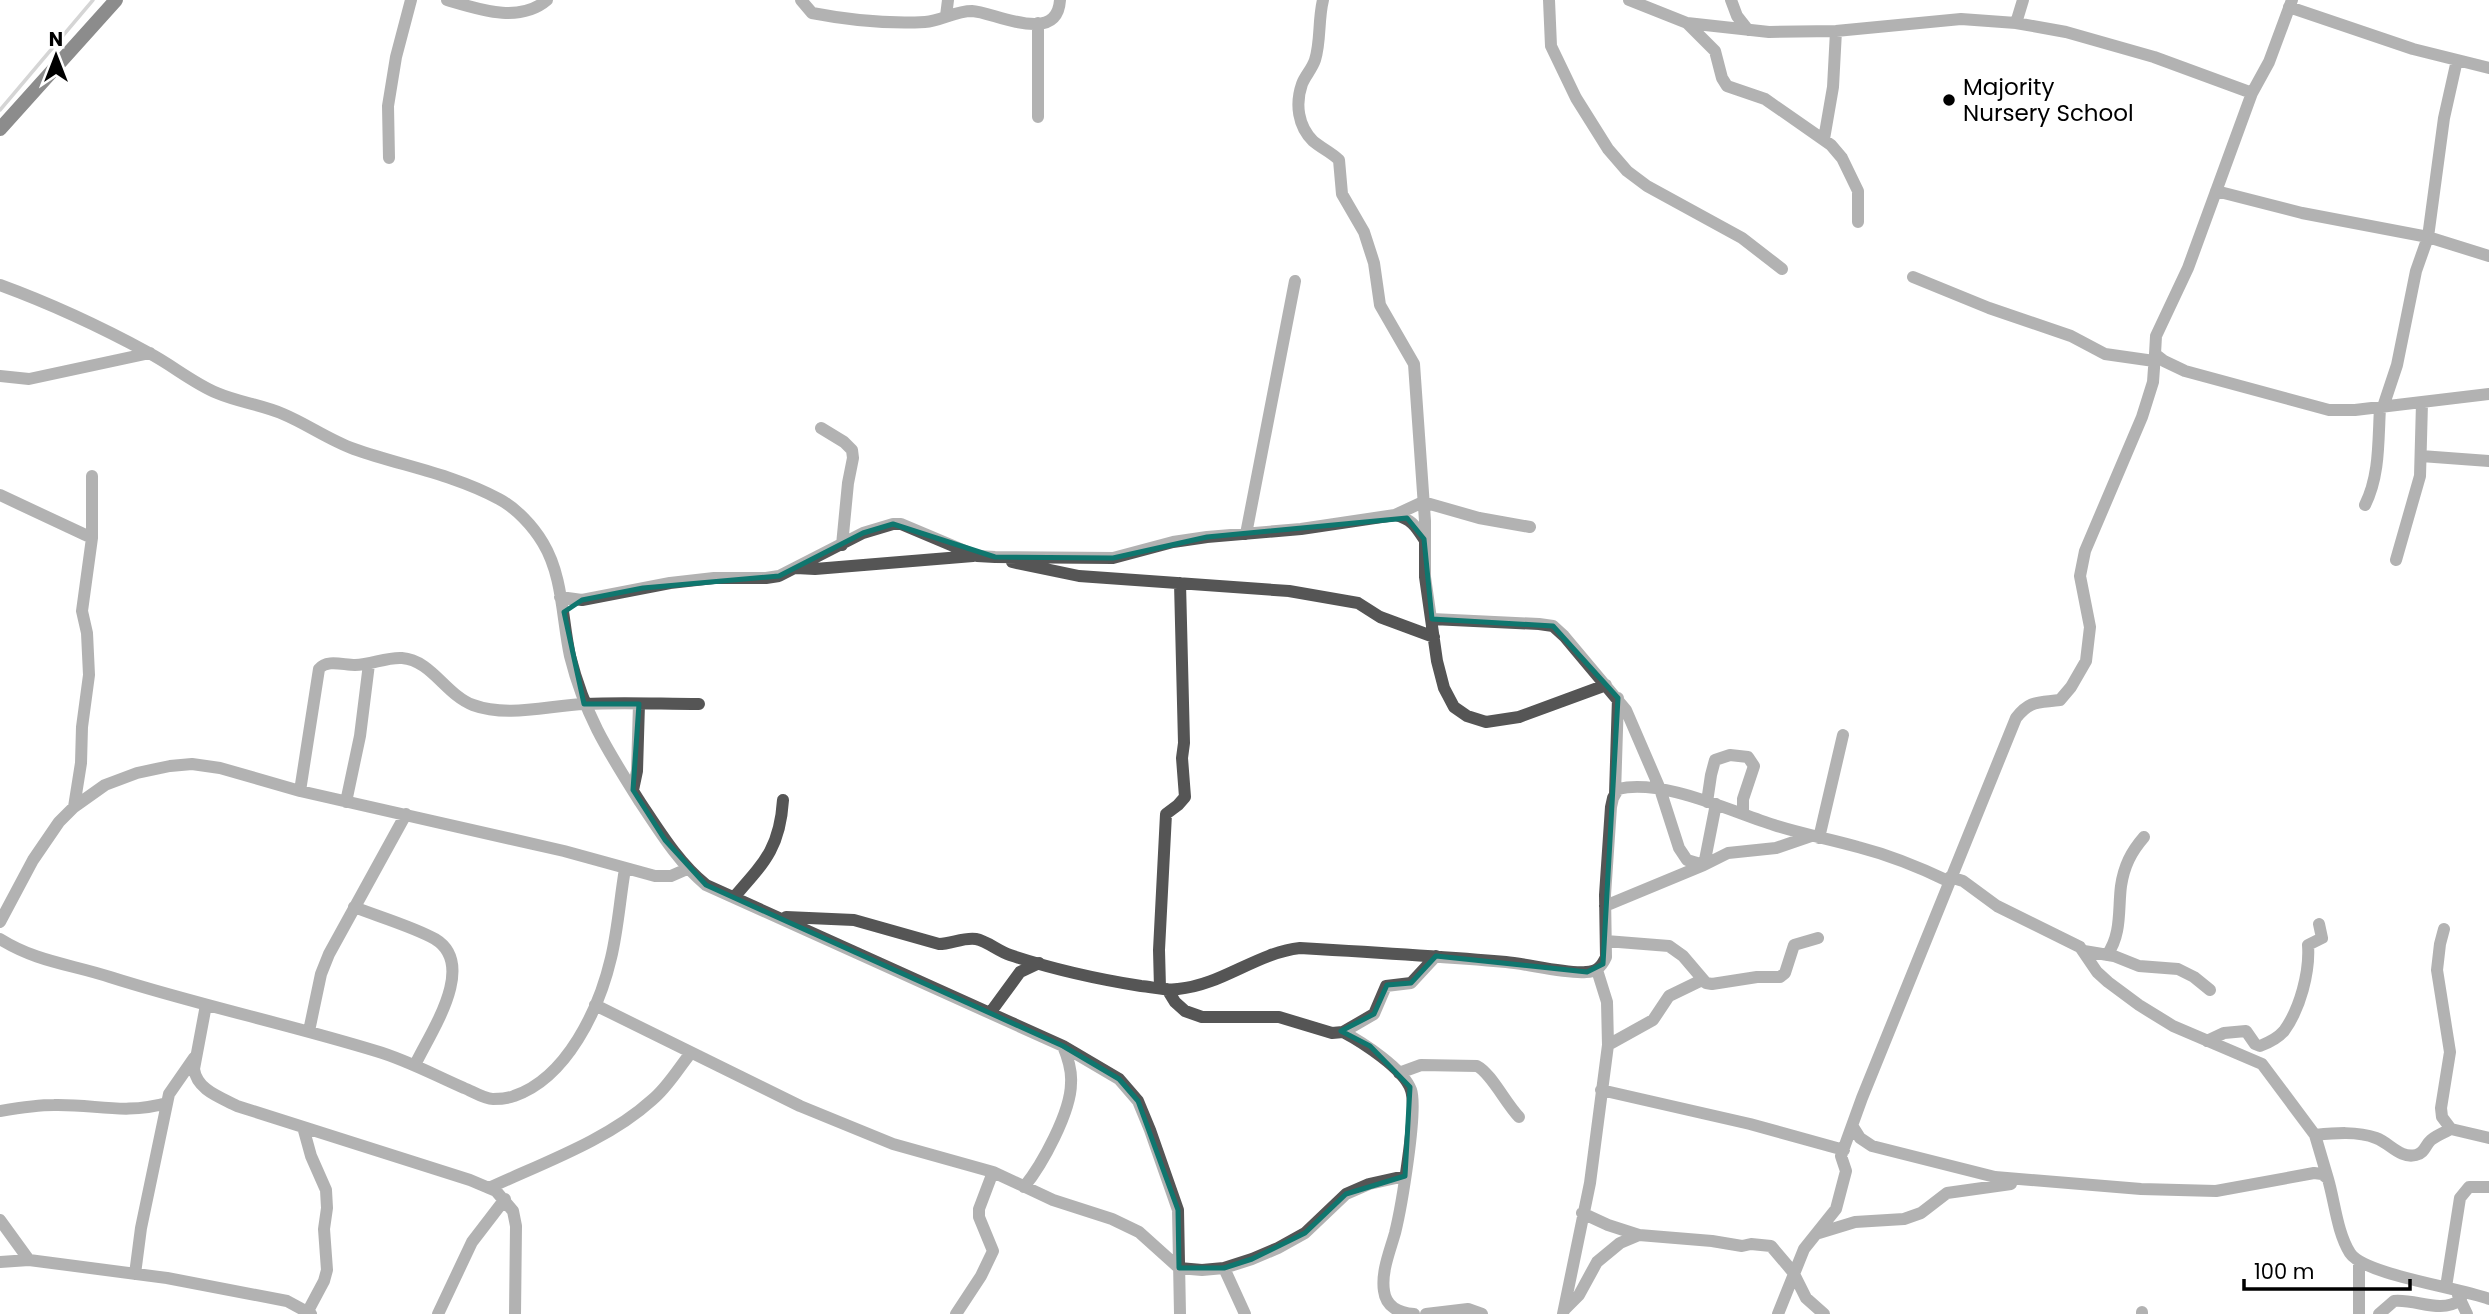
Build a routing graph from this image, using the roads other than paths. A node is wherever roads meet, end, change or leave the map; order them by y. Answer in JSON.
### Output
{"nodes":[{"id":1,"x":116,"y":0,"type":"edge"},
{"id":2,"x":411,"y":0,"type":"edge"},
{"id":3,"x":447,"y":0,"type":"edge"},
{"id":4,"x":547,"y":0,"type":"edge"},
{"id":5,"x":801,"y":0,"type":"edge"},
{"id":6,"x":948,"y":0,"type":"edge"},
{"id":7,"x":1059,"y":0,"type":"edge"},
{"id":8,"x":1323,"y":0,"type":"edge"},
{"id":9,"x":1549,"y":0,"type":"edge"},
{"id":10,"x":1629,"y":0,"type":"edge"},
{"id":11,"x":1731,"y":0,"type":"edge"},
{"id":12,"x":2023,"y":0,"type":"edge"},
{"id":13,"x":2290,"y":4,"type":"edge"},
{"id":14,"x":946,"y":16,"type":"junction"},
{"id":15,"x":1038,"y":23,"type":"junction"},
{"id":16,"x":1687,"y":23,"type":"junction"},
{"id":17,"x":2017,"y":23,"type":"junction"},
{"id":18,"x":1748,"y":30,"type":"junction"},
{"id":19,"x":1836,"y":31,"type":"junction"},
{"id":20,"x":2458,"y":60,"type":"junction"},
{"id":21,"x":2489,"y":68,"type":"edge"},
{"id":22,"x":2252,"y":93,"type":"junction"},
{"id":23,"x":1038,"y":117,"type":"dead end"},
{"id":24,"x":0,"y":129,"type":"edge"},
{"id":25,"x":1824,"y":139,"type":"junction"},
{"id":26,"x":389,"y":158,"type":"dead end"},
{"id":27,"x":2216,"y":191,"type":"junction"},
{"id":28,"x":1858,"y":222,"type":"dead end"},
{"id":29,"x":2428,"y":237,"type":"junction"},
{"id":30,"x":2489,"y":256,"type":"edge"},
{"id":31,"x":1782,"y":269,"type":"dead end"},
{"id":32,"x":1913,"y":277,"type":"dead end"},
{"id":33,"x":1295,"y":281,"type":"dead end"},
{"id":34,"x":0,"y":285,"type":"edge"},
{"id":35,"x":150,"y":353,"type":"junction"},
{"id":36,"x":2155,"y":358,"type":"junction"},
{"id":37,"x":0,"y":376,"type":"edge"},
{"id":38,"x":2489,"y":394,"type":"edge"},
{"id":39,"x":2422,"y":403,"type":"junction"},
{"id":40,"x":2381,"y":408,"type":"junction"},
{"id":41,"x":821,"y":428,"type":"dead end"},
{"id":42,"x":2421,"y":456,"type":"junction"},
{"id":43,"x":2489,"y":461,"type":"edge"},
{"id":44,"x":92,"y":476,"type":"dead end"},
{"id":45,"x":0,"y":495,"type":"edge"},
{"id":46,"x":1423,"y":502,"type":"junction"},
{"id":47,"x":2365,"y":505,"type":"dead end"},
{"id":48,"x":1395,"y":515,"type":"junction"},
{"id":49,"x":1530,"y":527,"type":"dead end"},
{"id":50,"x":1246,"y":534,"type":"junction"},
{"id":51,"x":92,"y":538,"type":"junction"},
{"id":52,"x":1424,"y":539,"type":"junction"},
{"id":53,"x":842,"y":545,"type":"junction"},
{"id":54,"x":977,"y":556,"type":"junction"},
{"id":55,"x":995,"y":557,"type":"junction"},
{"id":56,"x":2396,"y":560,"type":"dead end"},
{"id":57,"x":796,"y":568,"type":"junction"},
{"id":58,"x":1180,"y":583,"type":"junction"},
{"id":59,"x":560,"y":597,"type":"junction"},
{"id":60,"x":582,"y":600,"type":"junction"},
{"id":61,"x":564,"y":612,"type":"junction"},
{"id":62,"x":1432,"y":619,"type":"junction"},
{"id":63,"x":1434,"y":636,"type":"junction"},
{"id":64,"x":369,"y":664,"type":"junction"},
{"id":65,"x":1606,"y":685,"type":"junction"},
{"id":66,"x":1618,"y":698,"type":"junction"},
{"id":67,"x":584,"y":704,"type":"junction"},
{"id":68,"x":639,"y":704,"type":"junction"},
{"id":69,"x":699,"y":704,"type":"dead end"},
{"id":70,"x":1843,"y":735,"type":"dead end"},
{"id":71,"x":1616,"y":763,"type":"junction"},
{"id":72,"x":1638,"y":788,"type":"junction"},
{"id":73,"x":1660,"y":789,"type":"junction"},
{"id":74,"x":633,"y":790,"type":"junction"},
{"id":75,"x":300,"y":791,"type":"junction"},
{"id":76,"x":1615,"y":794,"type":"junction"},
{"id":77,"x":783,"y":800,"type":"dead end"},
{"id":78,"x":346,"y":802,"type":"junction"},
{"id":79,"x":1712,"y":803,"type":"junction"},
{"id":80,"x":74,"y":807,"type":"junction"},
{"id":81,"x":406,"y":814,"type":"junction"},
{"id":82,"x":1743,"y":814,"type":"junction"},
{"id":83,"x":1815,"y":837,"type":"junction"},
{"id":84,"x":2144,"y":837,"type":"dead end"},
{"id":85,"x":1704,"y":865,"type":"junction"},
{"id":86,"x":625,"y":869,"type":"junction"},
{"id":87,"x":687,"y":869,"type":"junction"},
{"id":88,"x":1949,"y":879,"type":"junction"},
{"id":89,"x":734,"y":896,"type":"junction"},
{"id":90,"x":1605,"y":906,"type":"junction"},
{"id":91,"x":354,"y":907,"type":"junction"},
{"id":92,"x":778,"y":916,"type":"junction"},
{"id":93,"x":0,"y":922,"type":"edge"},
{"id":94,"x":2319,"y":924,"type":"dead end"},
{"id":95,"x":2445,"y":929,"type":"dead end"},
{"id":96,"x":1818,"y":938,"type":"dead end"},
{"id":97,"x":0,"y":939,"type":"edge"},
{"id":98,"x":1606,"y":941,"type":"junction"},
{"id":99,"x":2084,"y":951,"type":"junction"},
{"id":100,"x":2107,"y":955,"type":"junction"},
{"id":101,"x":1436,"y":956,"type":"junction"},
{"id":102,"x":1040,"y":963,"type":"junction"},
{"id":103,"x":1597,"y":970,"type":"junction"},
{"id":104,"x":1702,"y":980,"type":"junction"},
{"id":105,"x":1163,"y":989,"type":"junction"},
{"id":106,"x":2210,"y":990,"type":"dead end"},
{"id":107,"x":206,"y":1005,"type":"junction"},
{"id":108,"x":595,"y":1005,"type":"junction"},
{"id":109,"x":990,"y":1013,"type":"junction"},
{"id":110,"x":309,"y":1031,"type":"junction"},
{"id":111,"x":1343,"y":1032,"type":"junction"},
{"id":112,"x":2207,"y":1041,"type":"junction"},
{"id":113,"x":1608,"y":1045,"type":"junction"},
{"id":114,"x":1063,"y":1046,"type":"junction"},
{"id":115,"x":690,"y":1054,"type":"junction"},
{"id":116,"x":194,"y":1058,"type":"junction"},
{"id":117,"x":415,"y":1065,"type":"junction"},
{"id":118,"x":1399,"y":1073,"type":"junction"},
{"id":119,"x":1601,"y":1090,"type":"junction"},
{"id":120,"x":167,"y":1104,"type":"junction"},
{"id":121,"x":0,"y":1111,"type":"edge"},
{"id":122,"x":1519,"y":1117,"type":"dead end"},
{"id":123,"x":303,"y":1127,"type":"junction"},
{"id":124,"x":1853,"y":1127,"type":"junction"},
{"id":125,"x":2451,"y":1129,"type":"junction"},
{"id":126,"x":2315,"y":1135,"type":"junction"},
{"id":127,"x":2489,"y":1138,"type":"edge"},
{"id":128,"x":1844,"y":1150,"type":"junction"},
{"id":129,"x":993,"y":1172,"type":"junction"},
{"id":130,"x":1405,"y":1176,"type":"junction"},
{"id":131,"x":2328,"y":1179,"type":"junction"},
{"id":132,"x":2024,"y":1181,"type":"junction"},
{"id":133,"x":1024,"y":1187,"type":"junction"},
{"id":134,"x":2489,"y":1187,"type":"edge"},
{"id":135,"x":489,"y":1188,"type":"junction"},
{"id":136,"x":505,"y":1199,"type":"junction"},
{"id":137,"x":1582,"y":1213,"type":"junction"},
{"id":138,"x":0,"y":1220,"type":"edge"},
{"id":139,"x":1819,"y":1233,"type":"junction"},
{"id":140,"x":1639,"y":1235,"type":"junction"},
{"id":141,"x":29,"y":1260,"type":"junction"},
{"id":142,"x":0,"y":1262,"type":"edge"},
{"id":143,"x":2359,"y":1263,"type":"junction"},
{"id":144,"x":1179,"y":1268,"type":"junction"},
{"id":145,"x":1224,"y":1268,"type":"junction"},
{"id":146,"x":1793,"y":1272,"type":"junction"},
{"id":147,"x":135,"y":1274,"type":"junction"},
{"id":148,"x":2454,"y":1292,"type":"junction"},
{"id":149,"x":2489,"y":1299,"type":"edge"},
{"id":150,"x":309,"y":1312,"type":"edge"},
{"id":151,"x":1564,"y":1312,"type":"edge"},
{"id":152,"x":438,"y":1314,"type":"edge"},
{"id":153,"x":515,"y":1314,"type":"edge"},
{"id":154,"x":956,"y":1314,"type":"edge"},
{"id":155,"x":1180,"y":1314,"type":"edge"},
{"id":156,"x":1245,"y":1314,"type":"edge"},
{"id":157,"x":1414,"y":1314,"type":"edge"},
{"id":158,"x":1426,"y":1314,"type":"edge"},
{"id":159,"x":1482,"y":1314,"type":"edge"},
{"id":160,"x":1778,"y":1314,"type":"edge"},
{"id":161,"x":1824,"y":1314,"type":"edge"},
{"id":162,"x":2359,"y":1314,"type":"edge"},
{"id":163,"x":2379,"y":1314,"type":"edge"},
{"id":164,"x":2467,"y":1314,"type":"edge"}],
"edges":[{"from":1,"to":24,"type":"main road"},
{"from":2,"to":26,"type":"street"},
{"from":3,"to":4,"type":"street"},
{"from":5,"to":14,"type":"street"},
{"from":6,"to":14,"type":"street"},
{"from":7,"to":15,"type":"street"},
{"from":8,"to":46,"type":"street"},
{"from":9,"to":31,"type":"street"},
{"from":10,"to":16,"type":"street"},
{"from":11,"to":18,"type":"street"},
{"from":12,"to":17,"type":"street"},
{"from":13,"to":20,"type":"street"},
{"from":13,"to":22,"type":"street"},
{"from":14,"to":15,"type":"street"},
{"from":15,"to":23,"type":"street"},
{"from":16,"to":18,"type":"street"},
{"from":16,"to":25,"type":"street"},
{"from":17,"to":19,"type":"street"},
{"from":17,"to":22,"type":"street"},
{"from":18,"to":19,"type":"street"},
{"from":19,"to":25,"type":"street"},
{"from":20,"to":21,"type":"street"},
{"from":20,"to":29,"type":"street"},
{"from":22,"to":27,"type":"street"},
{"from":25,"to":28,"type":"street"},
{"from":27,"to":29,"type":"street"},
{"from":27,"to":36,"type":"street"},
{"from":29,"to":30,"type":"street"},
{"from":29,"to":40,"type":"street"},
{"from":32,"to":36,"type":"street"},
{"from":33,"to":50,"type":"street"},
{"from":34,"to":35,"type":"street"},
{"from":35,"to":37,"type":"street"},
{"from":35,"to":59,"type":"street"},
{"from":36,"to":40,"type":"street"},
{"from":36,"to":88,"type":"street"},
{"from":38,"to":39,"type":"street"},
{"from":39,"to":40,"type":"street"},
{"from":39,"to":42,"type":"street"},
{"from":40,"to":47,"type":"street"},
{"from":41,"to":53,"type":"street"},
{"from":42,"to":43,"type":"street"},
{"from":42,"to":56,"type":"street"},
{"from":44,"to":51,"type":"street"},
{"from":45,"to":51,"type":"street"},
{"from":46,"to":48,"type":"street"},
{"from":46,"to":49,"type":"street"},
{"from":46,"to":52,"type":"street"},
{"from":48,"to":50,"type":"street"},
{"from":48,"to":52,"type":"street"},
{"from":50,"to":55,"type":"street"},
{"from":51,"to":80,"type":"street"},
{"from":52,"to":62,"type":"street"},
{"from":53,"to":54,"type":"street"},
{"from":53,"to":57,"type":"street"},
{"from":54,"to":55,"type":"street"},
{"from":54,"to":57,"type":"street"},
{"from":55,"to":58,"type":"street"},
{"from":57,"to":60,"type":"street"},
{"from":58,"to":63,"type":"street"},
{"from":58,"to":105,"type":"street"},
{"from":59,"to":60,"type":"street"},
{"from":59,"to":61,"type":"street"},
{"from":60,"to":61,"type":"street"},
{"from":61,"to":67,"type":"street"},
{"from":62,"to":63,"type":"street"},
{"from":62,"to":65,"type":"street"},
{"from":63,"to":65,"type":"street"},
{"from":64,"to":67,"type":"street"},
{"from":64,"to":75,"type":"street"},
{"from":64,"to":78,"type":"street"},
{"from":65,"to":66,"type":"street"},
{"from":66,"to":71,"type":"street"},
{"from":66,"to":73,"type":"street"},
{"from":67,"to":68,"type":"street"},
{"from":67,"to":74,"type":"street"},
{"from":68,"to":69,"type":"street"},
{"from":68,"to":74,"type":"street"},
{"from":70,"to":83,"type":"street"},
{"from":71,"to":72,"type":"street"},
{"from":71,"to":76,"type":"street"},
{"from":72,"to":73,"type":"street"},
{"from":72,"to":76,"type":"street"},
{"from":73,"to":79,"type":"street"},
{"from":73,"to":85,"type":"street"},
{"from":74,"to":87,"type":"street"},
{"from":75,"to":78,"type":"street"},
{"from":75,"to":80,"type":"street"},
{"from":76,"to":90,"type":"street"},
{"from":77,"to":89,"type":"street"},
{"from":78,"to":81,"type":"street"},
{"from":79,"to":82,"type":"street"},
{"from":79,"to":82,"type":"street"},
{"from":79,"to":85,"type":"street"},
{"from":80,"to":93,"type":"street"},
{"from":81,"to":86,"type":"street"},
{"from":81,"to":91,"type":"street"},
{"from":82,"to":83,"type":"street"},
{"from":83,"to":85,"type":"street"},
{"from":83,"to":88,"type":"street"},
{"from":84,"to":100,"type":"street"},
{"from":85,"to":90,"type":"street"},
{"from":86,"to":87,"type":"street"},
{"from":86,"to":108,"type":"street"},
{"from":87,"to":89,"type":"street"},
{"from":88,"to":99,"type":"street"},
{"from":88,"to":124,"type":"street"},
{"from":89,"to":92,"type":"street"},
{"from":90,"to":98,"type":"street"},
{"from":91,"to":110,"type":"street"},
{"from":91,"to":117,"type":"street"},
{"from":92,"to":102,"type":"street"},
{"from":92,"to":109,"type":"street"},
{"from":94,"to":112,"type":"street"},
{"from":95,"to":125,"type":"street"},
{"from":96,"to":104,"type":"street"},
{"from":97,"to":107,"type":"street"},
{"from":98,"to":103,"type":"street"},
{"from":98,"to":104,"type":"street"},
{"from":99,"to":100,"type":"street"},
{"from":99,"to":112,"type":"street"},
{"from":100,"to":106,"type":"street"},
{"from":101,"to":103,"type":"street"},
{"from":101,"to":105,"type":"street"},
{"from":101,"to":111,"type":"street"},
{"from":102,"to":105,"type":"street"},
{"from":102,"to":109,"type":"street"},
{"from":103,"to":113,"type":"street"},
{"from":104,"to":113,"type":"street"},
{"from":105,"to":111,"type":"street"},
{"from":107,"to":110,"type":"street"},
{"from":107,"to":116,"type":"street"},
{"from":108,"to":115,"type":"street"},
{"from":108,"to":117,"type":"street"},
{"from":109,"to":114,"type":"street"},
{"from":110,"to":117,"type":"street"},
{"from":111,"to":118,"type":"street"},
{"from":112,"to":126,"type":"street"},
{"from":113,"to":119,"type":"street"},
{"from":114,"to":133,"type":"street"},
{"from":114,"to":144,"type":"street"},
{"from":115,"to":129,"type":"street"},
{"from":115,"to":135,"type":"street"},
{"from":116,"to":120,"type":"street"},
{"from":116,"to":123,"type":"street"},
{"from":118,"to":122,"type":"street"},
{"from":118,"to":130,"type":"street"},
{"from":119,"to":128,"type":"street"},
{"from":119,"to":137,"type":"street"},
{"from":120,"to":121,"type":"street"},
{"from":120,"to":147,"type":"street"},
{"from":123,"to":135,"type":"street"},
{"from":123,"to":150,"type":"street"},
{"from":124,"to":128,"type":"street"},
{"from":124,"to":132,"type":"street"},
{"from":125,"to":126,"type":"street"},
{"from":125,"to":127,"type":"street"},
{"from":126,"to":131,"type":"street"},
{"from":128,"to":139,"type":"street"},
{"from":129,"to":133,"type":"street"},
{"from":129,"to":154,"type":"street"},
{"from":130,"to":145,"type":"street"},
{"from":130,"to":157,"type":"street"},
{"from":131,"to":132,"type":"street"},
{"from":131,"to":143,"type":"street"},
{"from":132,"to":139,"type":"street"},
{"from":133,"to":144,"type":"street"},
{"from":134,"to":148,"type":"street"},
{"from":135,"to":136,"type":"street"},
{"from":136,"to":152,"type":"street"},
{"from":136,"to":153,"type":"street"},
{"from":137,"to":140,"type":"street"},
{"from":137,"to":151,"type":"street"},
{"from":138,"to":141,"type":"street"},
{"from":139,"to":146,"type":"street"},
{"from":140,"to":146,"type":"street"},
{"from":140,"to":151,"type":"street"},
{"from":141,"to":142,"type":"street"},
{"from":141,"to":147,"type":"street"},
{"from":143,"to":148,"type":"street"},
{"from":143,"to":162,"type":"street"},
{"from":144,"to":145,"type":"street"},
{"from":144,"to":155,"type":"street"},
{"from":145,"to":156,"type":"street"},
{"from":146,"to":160,"type":"street"},
{"from":146,"to":161,"type":"street"},
{"from":147,"to":150,"type":"street"},
{"from":148,"to":149,"type":"street"},
{"from":148,"to":163,"type":"street"},
{"from":148,"to":164,"type":"street"},
{"from":158,"to":159,"type":"street"}]}
